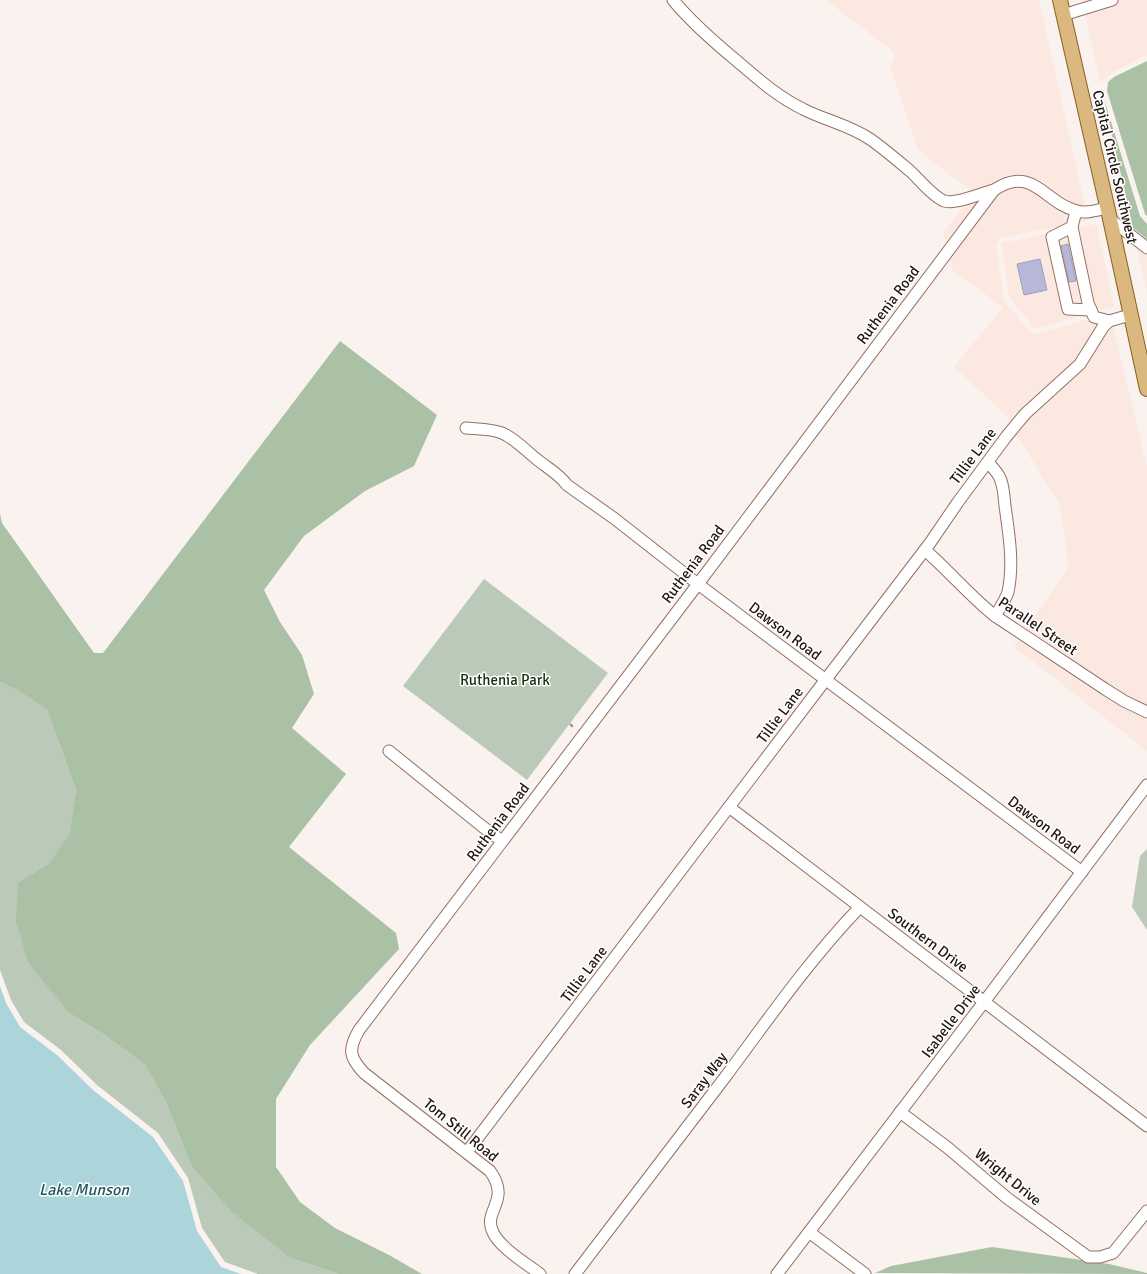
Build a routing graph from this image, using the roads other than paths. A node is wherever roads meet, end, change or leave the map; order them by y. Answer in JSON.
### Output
{"nodes":[{"id":1,"x":673,"y":0,"type":"edge"},
{"id":2,"x":1060,"y":0,"type":"edge"},
{"id":3,"x":1110,"y":0,"type":"edge"},
{"id":4,"x":1063,"y":15,"type":"junction"},
{"id":5,"x":994,"y":190,"type":"junction"},
{"id":6,"x":1076,"y":211,"type":"junction"},
{"id":7,"x":1108,"y":214,"type":"junction"},
{"id":8,"x":1072,"y":227,"type":"junction"},
{"id":9,"x":1147,"y":248,"type":"edge"},
{"id":10,"x":1091,"y":310,"type":"junction"},
{"id":11,"x":1130,"y":315,"type":"junction"},
{"id":12,"x":1109,"y":321,"type":"junction"},
{"id":13,"x":1147,"y":389,"type":"edge"},
{"id":14,"x":466,"y":428,"type":"dead end"},
{"id":15,"x":988,"y":462,"type":"junction"},
{"id":16,"x":925,"y":550,"type":"junction"},
{"id":17,"x":698,"y":584,"type":"junction"},
{"id":18,"x":995,"y":616,"type":"junction"},
{"id":19,"x":825,"y":680,"type":"junction"},
{"id":20,"x":1147,"y":712,"type":"edge"},
{"id":21,"x":389,"y":751,"type":"dead end"},
{"id":22,"x":1147,"y":785,"type":"edge"},
{"id":23,"x":729,"y":807,"type":"junction"},
{"id":24,"x":502,"y":841,"type":"junction"},
{"id":25,"x":1082,"y":872,"type":"junction"},
{"id":26,"x":860,"y":907,"type":"junction"},
{"id":27,"x":984,"y":1002,"type":"junction"},
{"id":28,"x":353,"y":1058,"type":"joint"},
{"id":29,"x":900,"y":1112,"type":"junction"},
{"id":30,"x":1147,"y":1126,"type":"edge"},
{"id":31,"x":467,"y":1152,"type":"junction"},
{"id":32,"x":1147,"y":1211,"type":"edge"},
{"id":33,"x":809,"y":1232,"type":"junction"},
{"id":34,"x":540,"y":1274,"type":"edge"},
{"id":35,"x":575,"y":1274,"type":"edge"},
{"id":36,"x":777,"y":1274,"type":"edge"},
{"id":37,"x":865,"y":1274,"type":"edge"}],
"edges":[{"from":1,"to":5,"type":"street"},
{"from":2,"to":4,"type":"main road","name":"Capital Circle Southwest"},
{"from":3,"to":4,"type":"street"},
{"from":4,"to":7,"type":"main road","name":"Capital Circle Southwest"},
{"from":5,"to":6,"type":"street","name":"Ruthenia Road"},
{"from":5,"to":17,"type":"street","name":"Ruthenia Road"},
{"from":6,"to":7,"type":"street","name":"Ruthenia Road"},
{"from":6,"to":8,"type":"street"},
{"from":7,"to":9,"type":"street"},
{"from":7,"to":11,"type":"main road","name":"Capital Circle Southwest"},
{"from":8,"to":10,"type":"street"},
{"from":8,"to":10,"type":"street"},
{"from":10,"to":12,"type":"street"},
{"from":11,"to":12,"type":"street"},
{"from":11,"to":13,"type":"main road","name":"Capital Circle Southwest"},
{"from":12,"to":15,"type":"street","name":"Tillie Lane"},
{"from":14,"to":17,"type":"street","name":"Dawson Road"},
{"from":15,"to":16,"type":"street","name":"Tillie Lane"},
{"from":15,"to":18,"type":"street"},
{"from":16,"to":18,"type":"street","name":"Parallel Street"},
{"from":16,"to":19,"type":"street","name":"Tillie Lane"},
{"from":17,"to":19,"type":"street","name":"Dawson Road"},
{"from":17,"to":24,"type":"street","name":"Ruthenia Road"},
{"from":18,"to":20,"type":"street","name":"Parallel Street"},
{"from":19,"to":23,"type":"street","name":"Tillie Lane"},
{"from":19,"to":25,"type":"street","name":"Dawson Road"},
{"from":21,"to":24,"type":"street"},
{"from":22,"to":25,"type":"street","name":"Isabelle Drive"},
{"from":23,"to":26,"type":"street","name":"Southern Drive"},
{"from":23,"to":31,"type":"street","name":"Tillie Lane"},
{"from":24,"to":28,"type":"street","name":"Ruthenia Road"},
{"from":25,"to":27,"type":"street","name":"Isabelle Drive"},
{"from":26,"to":27,"type":"street","name":"Southern Drive"},
{"from":26,"to":35,"type":"street","name":"Saray Way"},
{"from":27,"to":29,"type":"street","name":"Isabelle Drive"},
{"from":27,"to":30,"type":"street","name":"Southern Drive"},
{"from":28,"to":31,"type":"street","name":"Tom Still Road"},
{"from":29,"to":32,"type":"street","name":"Wright Drive"},
{"from":29,"to":33,"type":"street","name":"Isabelle Drive"},
{"from":31,"to":34,"type":"street","name":"Tom Still Road"},
{"from":33,"to":36,"type":"street","name":"Isabelle Drive"},
{"from":33,"to":37,"type":"street"}]}
